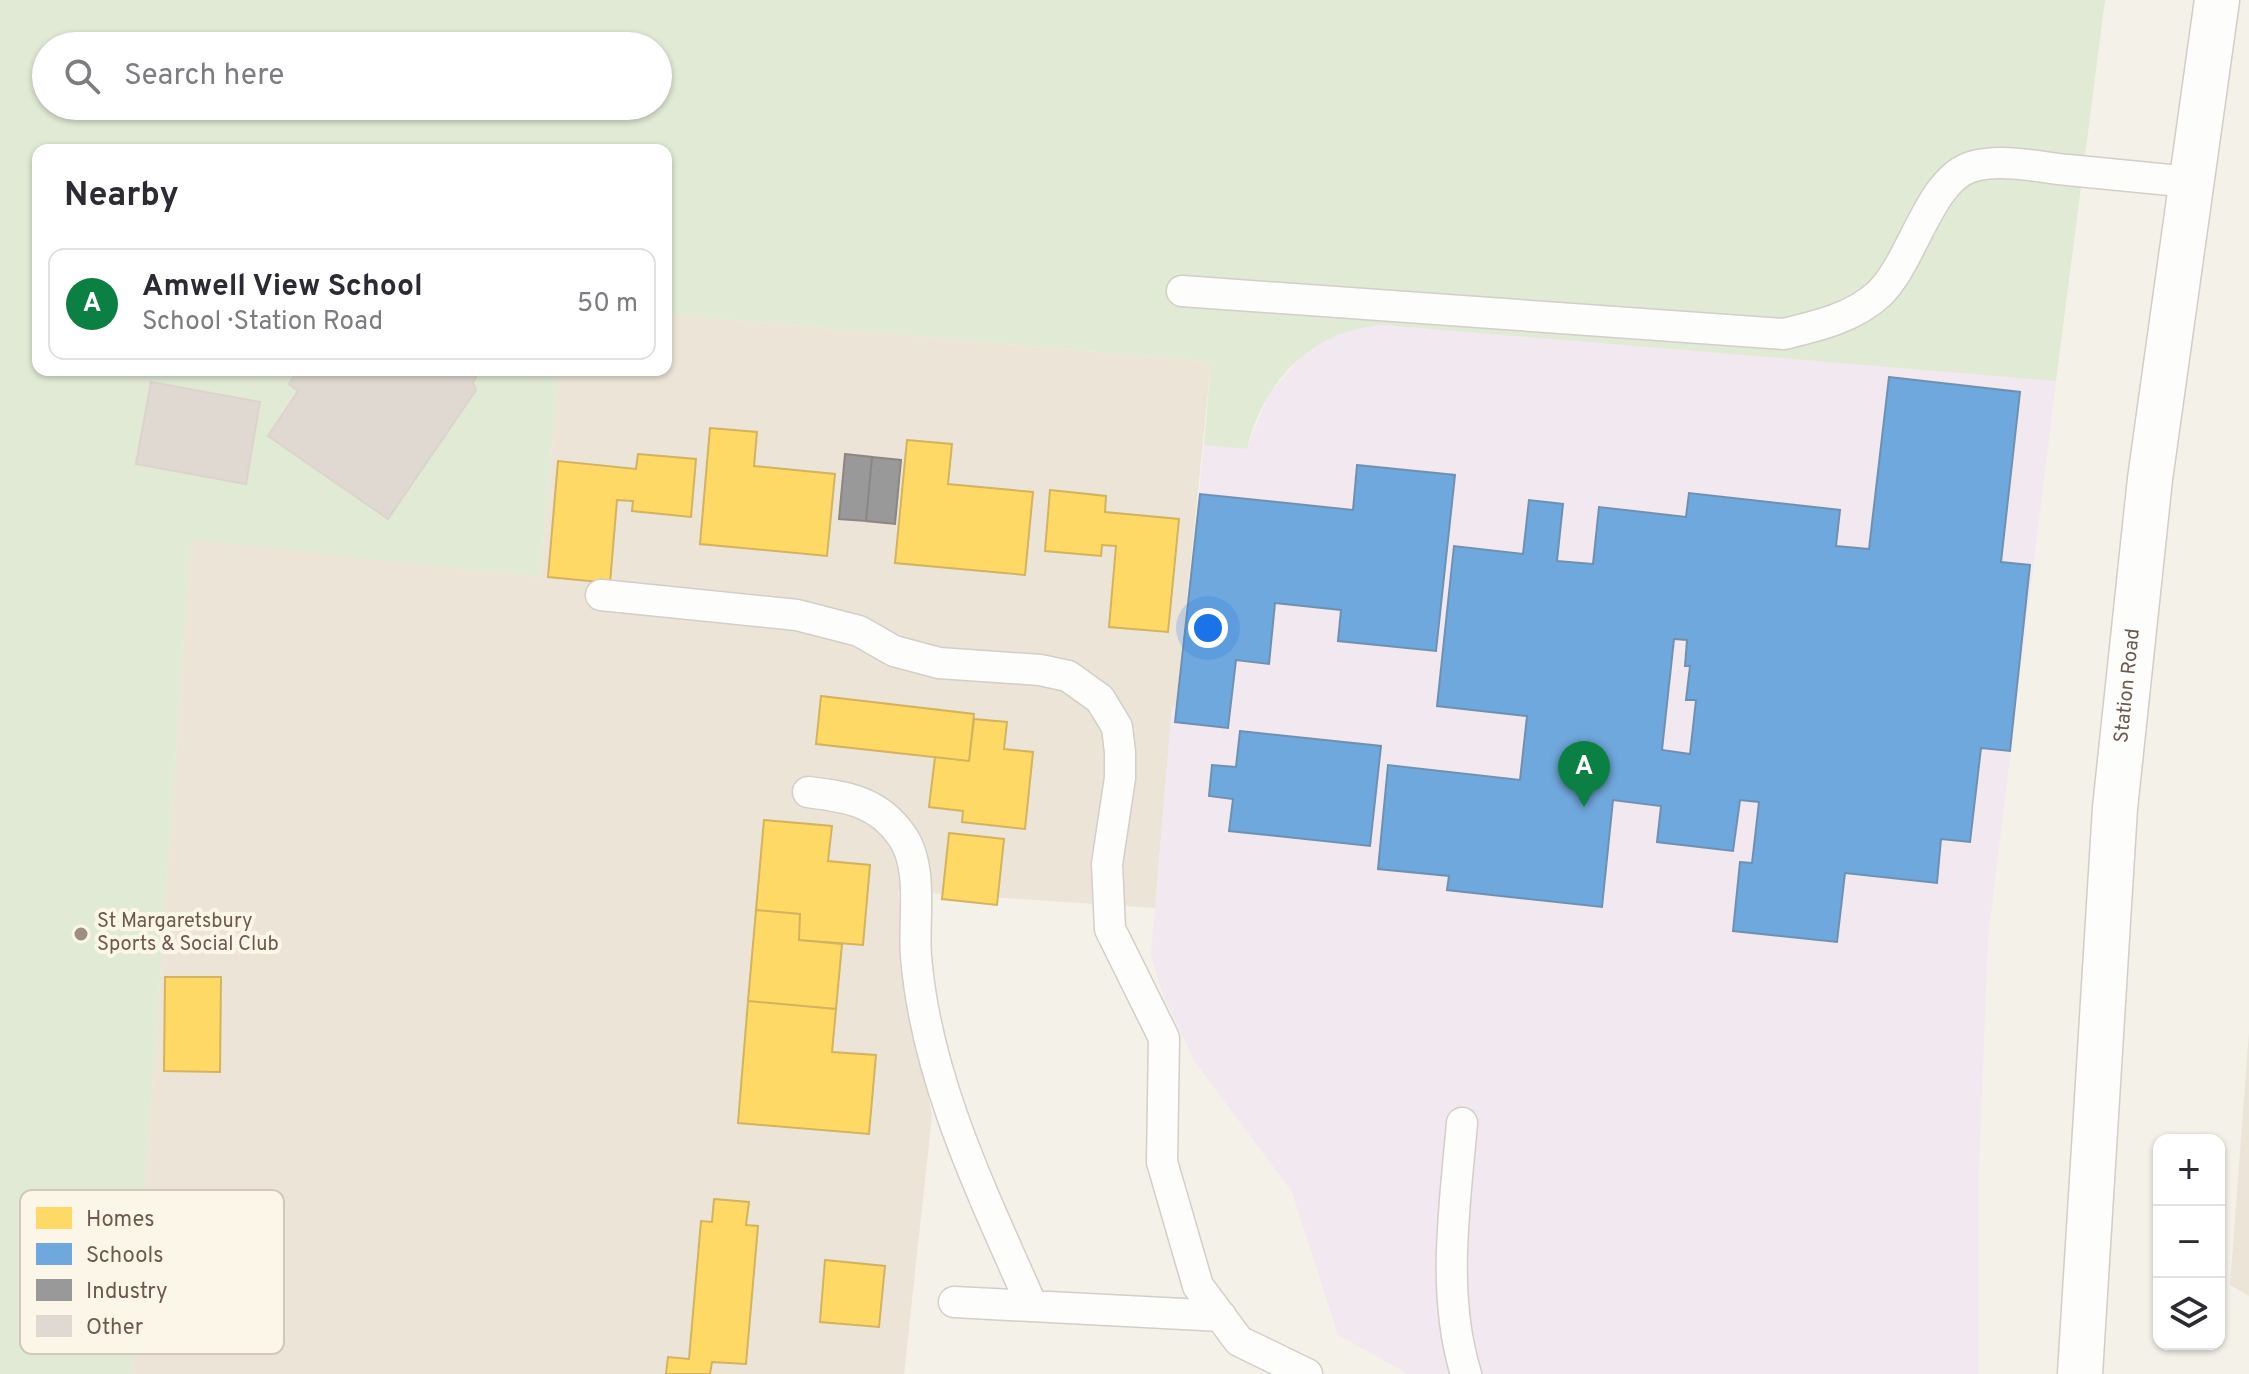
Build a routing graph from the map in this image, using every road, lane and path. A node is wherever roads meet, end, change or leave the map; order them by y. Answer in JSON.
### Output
{"nodes":[{"id":1,"x":2217,"y":0,"type":"edge"},
{"id":2,"x":2190,"y":182,"type":"junction"},
{"id":3,"x":1182,"y":291,"type":"dead end"},
{"id":4,"x":601,"y":595,"type":"dead end"},
{"id":5,"x":808,"y":792,"type":"dead end"},
{"id":6,"x":1462,"y":1123,"type":"dead end"},
{"id":7,"x":954,"y":1302,"type":"dead end"},
{"id":8,"x":1032,"y":1306,"type":"junction"},
{"id":9,"x":1221,"y":1316,"type":"junction"},
{"id":10,"x":1307,"y":1374,"type":"edge"},
{"id":11,"x":1466,"y":1374,"type":"edge"},
{"id":12,"x":2080,"y":1374,"type":"edge"}],
"edges":[{"from":1,"to":2,"type":"main road","name":"Station Road"},
{"from":2,"to":3,"type":"lane"},
{"from":2,"to":12,"type":"main road","name":"Station Road"},
{"from":4,"to":9,"type":"lane"},
{"from":5,"to":8,"type":"lane"},
{"from":6,"to":11,"type":"lane"},
{"from":7,"to":8,"type":"lane"},
{"from":8,"to":9,"type":"lane"},
{"from":9,"to":10,"type":"lane"}]}
